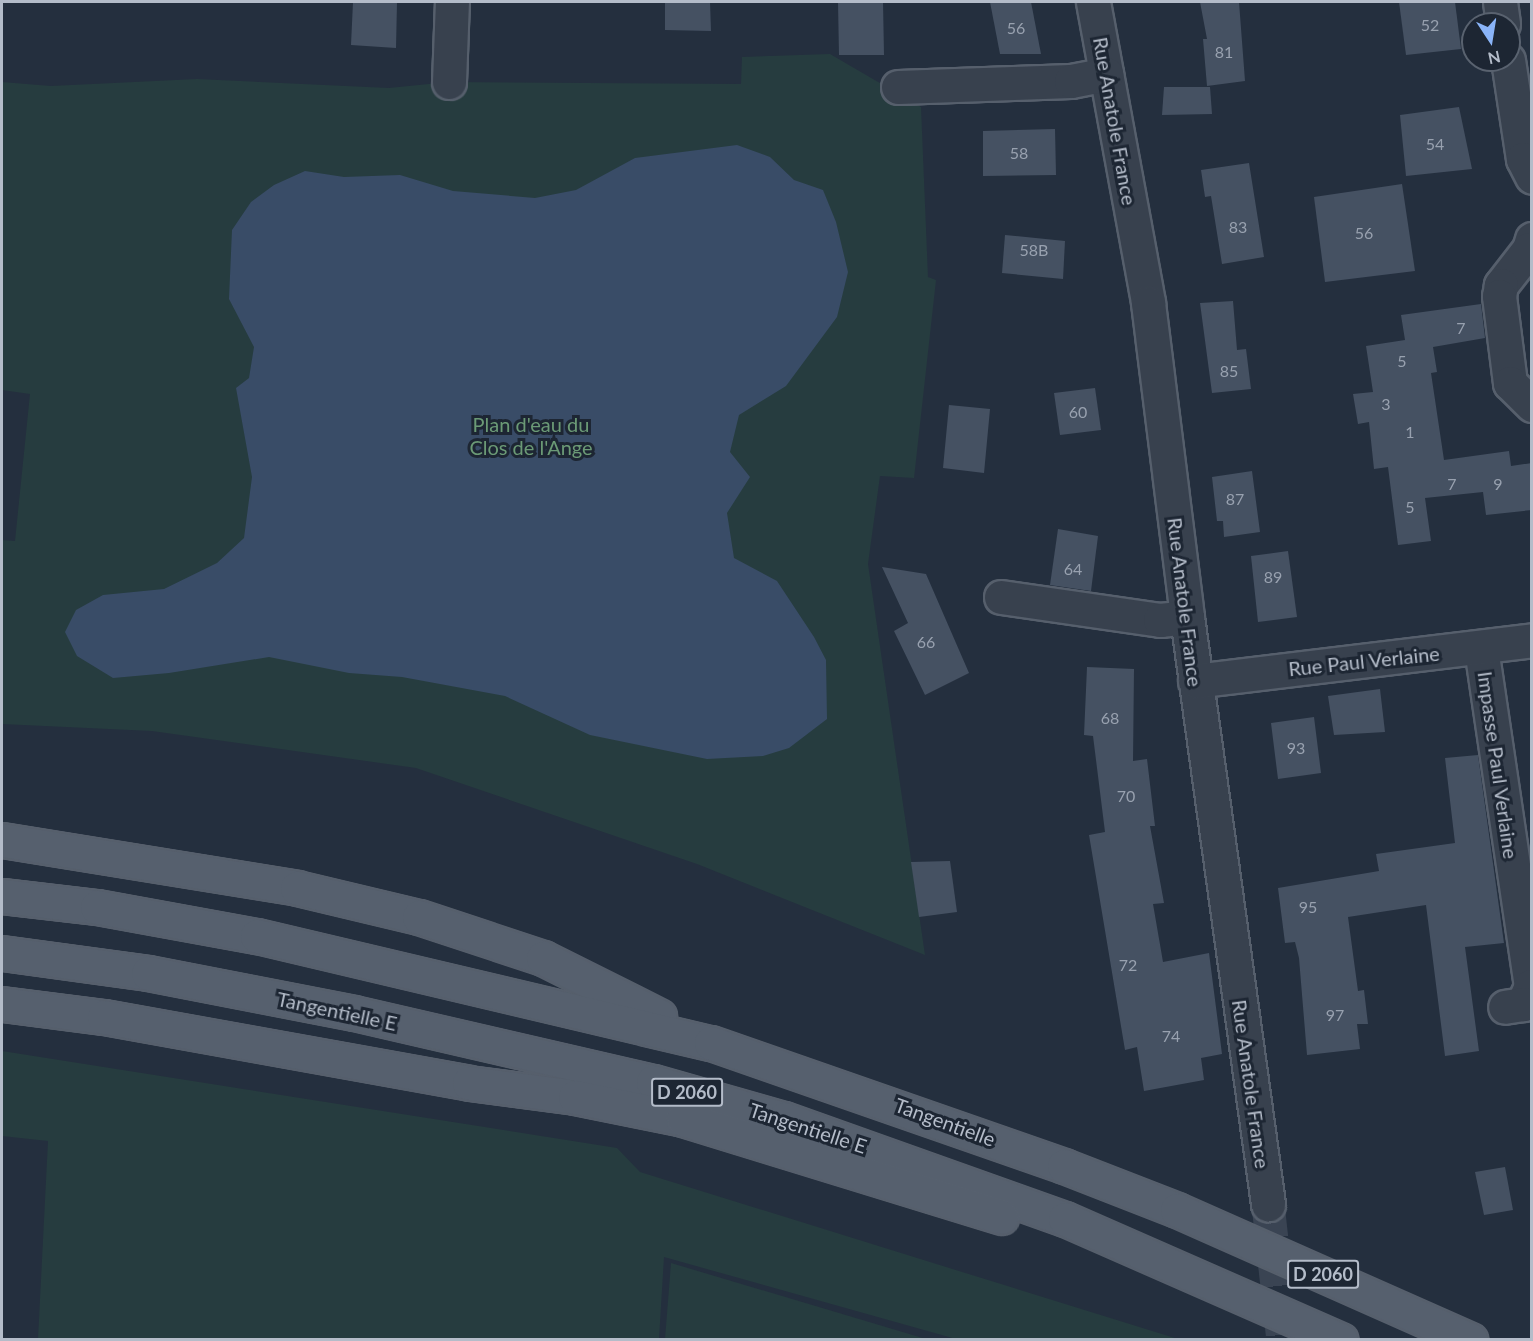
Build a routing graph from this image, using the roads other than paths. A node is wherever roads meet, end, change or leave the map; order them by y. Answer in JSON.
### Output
{"nodes":[{"id":1,"x":452,"y":2,"type":"edge"},
{"id":2,"x":1093,"y":2,"type":"edge"},
{"id":3,"x":1510,"y":72,"type":"edge"},
{"id":4,"x":1106,"y":74,"type":"junction"},
{"id":5,"x":449,"y":82,"type":"dead end"},
{"id":6,"x":898,"y":87,"type":"dead end"},
{"id":7,"x":1532,"y":177,"type":"edge"},
{"id":8,"x":1532,"y":239,"type":"edge"},
{"id":9,"x":1532,"y":405,"type":"edge"},
{"id":10,"x":1001,"y":597,"type":"dead end"},
{"id":11,"x":1187,"y":617,"type":"junction"},
{"id":12,"x":1532,"y":640,"type":"edge"},
{"id":13,"x":1481,"y":648,"type":"junction"},
{"id":14,"x":1195,"y":681,"type":"junction"},
{"id":15,"x":2,"y":840,"type":"edge"},
{"id":16,"x":2,"y":896,"type":"edge"},
{"id":17,"x":2,"y":953,"type":"edge"},
{"id":18,"x":2,"y":1004,"type":"edge"},
{"id":19,"x":1505,"y":1007,"type":"dead end"},
{"id":20,"x":711,"y":1043,"type":"junction"},
{"id":21,"x":1268,"y":1204,"type":"tunnel mouth"},
{"id":22,"x":1209,"y":1280,"type":"junction"},
{"id":23,"x":1341,"y":1340,"type":"edge"},
{"id":24,"x":1470,"y":1340,"type":"edge"}],
"edges":[{"from":1,"to":5,"type":"street"},
{"from":2,"to":4,"type":"street","name":"Rue Anatole France"},
{"from":3,"to":7,"type":"street"},
{"from":4,"to":6,"type":"street"},
{"from":4,"to":11,"type":"street","name":"Rue Anatole France"},
{"from":8,"to":9,"type":"street"},
{"from":10,"to":11,"type":"street"},
{"from":11,"to":14,"type":"street","name":"Rue Anatole France"},
{"from":12,"to":13,"type":"street","name":"Rue Paul Verlaine"},
{"from":13,"to":14,"type":"street","name":"Rue Paul Verlaine"},
{"from":13,"to":19,"type":"street","name":"Impasse Paul Verlaine"},
{"from":14,"to":21,"type":"street","name":"Rue Anatole France"},
{"from":15,"to":20,"type":"main road"},
{"from":16,"to":20,"type":"main road","number":"D 2060"},
{"from":17,"to":22,"type":"main road","name":"Tangentielle E","number":"D 2060"},
{"from":18,"to":22,"type":"main road"},
{"from":20,"to":24,"type":"main road","name":"Tangentielle","number":"D 2060"},
{"from":22,"to":23,"type":"main road","name":"Tangentielle E","number":"D 2060"}]}
